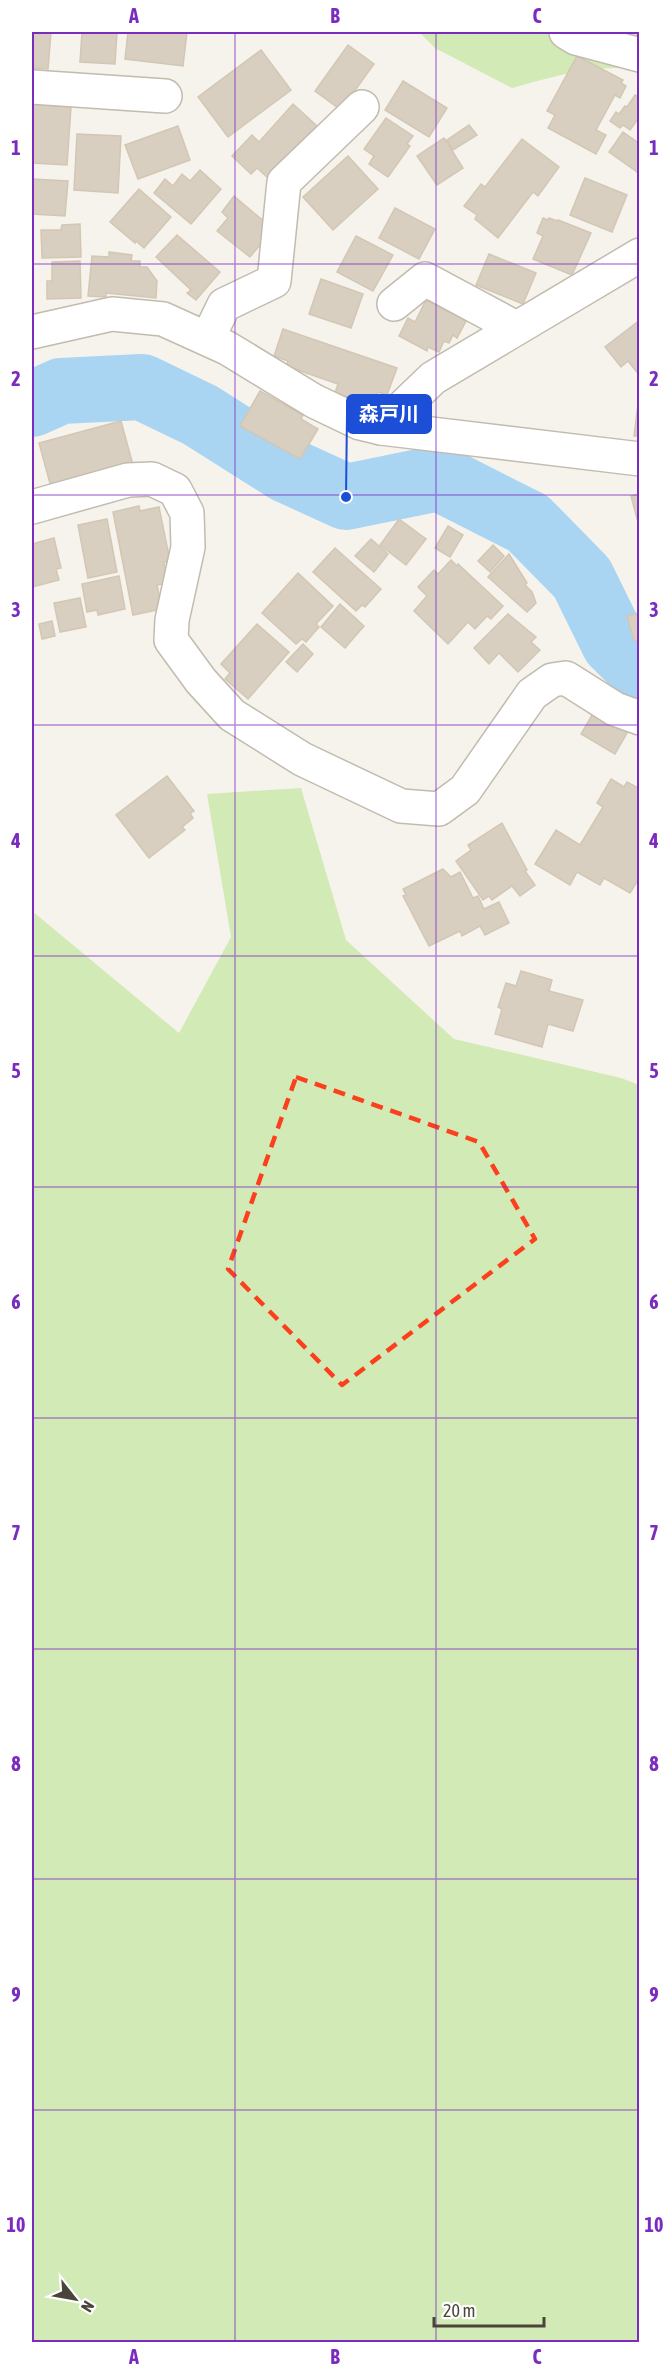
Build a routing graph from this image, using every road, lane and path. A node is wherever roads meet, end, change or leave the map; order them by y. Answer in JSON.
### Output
{"nodes":[{"id":1,"x":566,"y":32,"type":"edge"},
{"id":2,"x":639,"y":55,"type":"edge"},
{"id":3,"x":32,"y":87,"type":"edge"},
{"id":4,"x":165,"y":96,"type":"dead end"},
{"id":5,"x":362,"y":107,"type":"dead end"},
{"id":6,"x":639,"y":255,"type":"edge"},
{"id":7,"x":394,"y":304,"type":"dead end"},
{"id":8,"x":516,"y":328,"type":"junction"},
{"id":9,"x":32,"y":332,"type":"edge"},
{"id":10,"x":208,"y":338,"type":"junction"},
{"id":11,"x":381,"y":428,"type":"junction"},
{"id":12,"x":639,"y":459,"type":"edge"},
{"id":13,"x":32,"y":507,"type":"edge"},
{"id":14,"x":639,"y":718,"type":"edge"}],
"edges":[{"from":1,"to":2,"type":"street"},
{"from":3,"to":4,"type":"street"},
{"from":5,"to":10,"type":"street"},
{"from":6,"to":8,"type":"street"},
{"from":7,"to":8,"type":"street"},
{"from":8,"to":11,"type":"street"},
{"from":9,"to":10,"type":"street"},
{"from":10,"to":11,"type":"street"},
{"from":11,"to":12,"type":"street"},
{"from":13,"to":14,"type":"street"}]}
